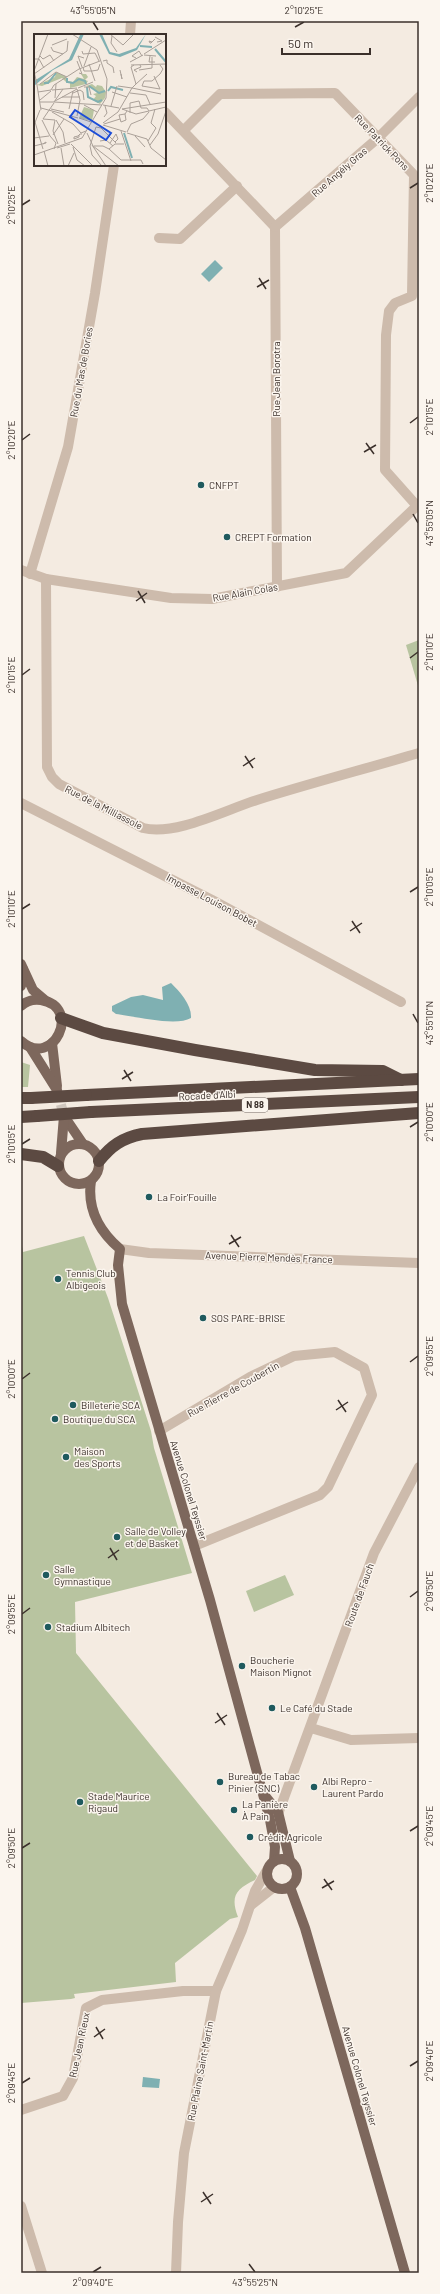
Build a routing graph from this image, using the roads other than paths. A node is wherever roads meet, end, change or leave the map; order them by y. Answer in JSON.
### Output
{"nodes":[{"id":1,"x":131,"y":21,"type":"edge"},
{"id":2,"x":130,"y":34,"type":"edge"},
{"id":3,"x":419,"y":97,"type":"edge"},
{"id":4,"x":166,"y":113,"type":"edge"},
{"id":5,"x":184,"y":130,"type":"junction"},
{"id":6,"x":378,"y":138,"type":"junction"},
{"id":7,"x":114,"y":166,"type":"edge"},
{"id":8,"x":237,"y":186,"type":"junction"},
{"id":9,"x":275,"y":227,"type":"junction"},
{"id":10,"x":159,"y":238,"type":"dead end"},
{"id":11,"x":418,"y":505,"type":"edge"},
{"id":12,"x":26,"y":572,"type":"edge"},
{"id":13,"x":46,"y":579,"type":"junction"},
{"id":14,"x":277,"y":587,"type":"junction"},
{"id":15,"x":419,"y":753,"type":"edge"},
{"id":16,"x":21,"y":803,"type":"edge"},
{"id":17,"x":22,"y":966,"type":"edge"},
{"id":18,"x":21,"y":986,"type":"edge"},
{"id":19,"x":46,"y":1001,"type":"junction"},
{"id":20,"x":401,"y":1002,"type":"dead end"},
{"id":21,"x":21,"y":1006,"type":"edge"},
{"id":22,"x":61,"y":1018,"type":"junction"},
{"id":23,"x":21,"y":1041,"type":"edge"},
{"id":24,"x":52,"y":1043,"type":"junction"},
{"id":25,"x":30,"y":1047,"type":"junction"},
{"id":26,"x":419,"y":1079,"type":"edge"},
{"id":27,"x":401,"y":1080,"type":"junction"},
{"id":28,"x":419,"y":1097,"type":"edge"},
{"id":29,"x":26,"y":1098,"type":"edge"},
{"id":30,"x":419,"y":1112,"type":"edge"},
{"id":31,"x":21,"y":1117,"type":"edge"},
{"id":32,"x":83,"y":1144,"type":"junction"},
{"id":33,"x":61,"y":1153,"type":"junction"},
{"id":34,"x":21,"y":1154,"type":"edge"},
{"id":35,"x":99,"y":1161,"type":"junction"},
{"id":36,"x":58,"y":1166,"type":"junction"},
{"id":37,"x":91,"y":1181,"type":"junction"},
{"id":38,"x":68,"y":1182,"type":"junction"},
{"id":39,"x":90,"y":1204,"type":"junction"},
{"id":40,"x":120,"y":1249,"type":"junction"},
{"id":41,"x":419,"y":1263,"type":"edge"},
{"id":42,"x":159,"y":1431,"type":"junction"},
{"id":43,"x":419,"y":1467,"type":"edge"},
{"id":44,"x":194,"y":1546,"type":"junction"},
{"id":45,"x":311,"y":1728,"type":"junction"},
{"id":46,"x":419,"y":1738,"type":"edge"},
{"id":47,"x":262,"y":1790,"type":"junction"},
{"id":48,"x":278,"y":1814,"type":"junction"},
{"id":49,"x":274,"y":1861,"type":"junction"},
{"id":50,"x":290,"y":1861,"type":"junction"},
{"id":51,"x":267,"y":1870,"type":"junction"},
{"id":52,"x":274,"y":1887,"type":"junction"},
{"id":53,"x":290,"y":1887,"type":"junction"},
{"id":54,"x":250,"y":1907,"type":"junction"},
{"id":55,"x":216,"y":1991,"type":"junction"},
{"id":56,"x":21,"y":2110,"type":"edge"},
{"id":57,"x":21,"y":2206,"type":"edge"},
{"id":58,"x":42,"y":2273,"type":"edge"},
{"id":59,"x":176,"y":2273,"type":"edge"},
{"id":60,"x":405,"y":2273,"type":"edge"}],
"edges":[{"from":1,"to":2,"type":"street"},
{"from":3,"to":6,"type":"street","name":"Rue Angély Gras"},
{"from":4,"to":5,"type":"street"},
{"from":5,"to":6,"type":"street","name":"Rue Patrick Pons"},
{"from":5,"to":8,"type":"street"},
{"from":6,"to":9,"type":"street","name":"Rue Angély Gras"},
{"from":6,"to":11,"type":"street","name":"Rue Patrick Pons"},
{"from":7,"to":12,"type":"street","name":"Rue du Mas de Bories"},
{"from":8,"to":9,"type":"street"},
{"from":8,"to":10,"type":"street"},
{"from":9,"to":14,"type":"street","name":"Rue Jean Borotra"},
{"from":11,"to":14,"type":"street","name":"Rue Alain Colas"},
{"from":12,"to":13,"type":"street","name":"Rue Alain Colas"},
{"from":13,"to":14,"type":"street","name":"Rue Alain Colas"},
{"from":13,"to":15,"type":"street","name":"Rue de la Milliassole"},
{"from":16,"to":20,"type":"street","name":"Impasse Louison Bobet"},
{"from":17,"to":18,"type":"main road"},
{"from":17,"to":19,"type":"main road"},
{"from":19,"to":21,"type":"main road"},
{"from":19,"to":22,"type":"main road"},
{"from":22,"to":24,"type":"main road"},
{"from":22,"to":27,"type":"highway"},
{"from":23,"to":25,"type":"main road"},
{"from":24,"to":25,"type":"main road"},
{"from":24,"to":25,"type":"main road"},
{"from":26,"to":27,"type":"highway","name":"Rocade d'Albi","number":"N 88"},
{"from":27,"to":29,"type":"highway","name":"Rocade d'Albi","number":"N 88","bridge":true},
{"from":28,"to":31,"type":"highway","name":"Rocade d'Albi","number":"N 88","bridge":true},
{"from":30,"to":35,"type":"highway"},
{"from":32,"to":33,"type":"main road"},
{"from":32,"to":33,"type":"main road"},
{"from":32,"to":35,"type":"main road"},
{"from":33,"to":36,"type":"main road"},
{"from":34,"to":36,"type":"highway"},
{"from":35,"to":37,"type":"main road"},
{"from":36,"to":38,"type":"main road"},
{"from":37,"to":38,"type":"main road"},
{"from":37,"to":39,"type":"main road"},
{"from":38,"to":39,"type":"main road"},
{"from":39,"to":40,"type":"main road"},
{"from":40,"to":41,"type":"street","name":"Avenue Pierre Mendès France"},
{"from":40,"to":42,"type":"main road","name":"Avenue Colonel Teyssier"},
{"from":42,"to":44,"type":"main road","name":"Avenue Colonel Teyssier"},
{"from":42,"to":44,"type":"street","name":"Rue Pierre de Coubertin"},
{"from":43,"to":45,"type":"street","name":"Route de Fauch"},
{"from":44,"to":47,"type":"main road","name":"Avenue Colonel Teyssier"},
{"from":45,"to":46,"type":"street"},
{"from":45,"to":48,"type":"street","name":"Route de Fauch"},
{"from":47,"to":48,"type":"main road","name":"Avenue Colonel Teyssier"},
{"from":47,"to":49,"type":"main road","name":"Avenue Colonel Teyssier"},
{"from":48,"to":50,"type":"main road","name":"Avenue Colonel Teyssier"},
{"from":49,"to":50,"type":"main road"},
{"from":49,"to":51,"type":"main road"},
{"from":50,"to":53,"type":"main road"},
{"from":51,"to":52,"type":"main road"},
{"from":51,"to":54,"type":"street"},
{"from":52,"to":53,"type":"main road"},
{"from":52,"to":54,"type":"street","name":"Rue Plaine Saint-Martin"},
{"from":53,"to":60,"type":"main road","name":"Avenue Colonel Teyssier"},
{"from":54,"to":55,"type":"street","name":"Rue Plaine Saint-Martin"},
{"from":55,"to":56,"type":"street","name":"Rue Jean Rieux"},
{"from":55,"to":59,"type":"street","name":"Rue Plaine Saint-Martin"},
{"from":57,"to":58,"type":"street"}]}
